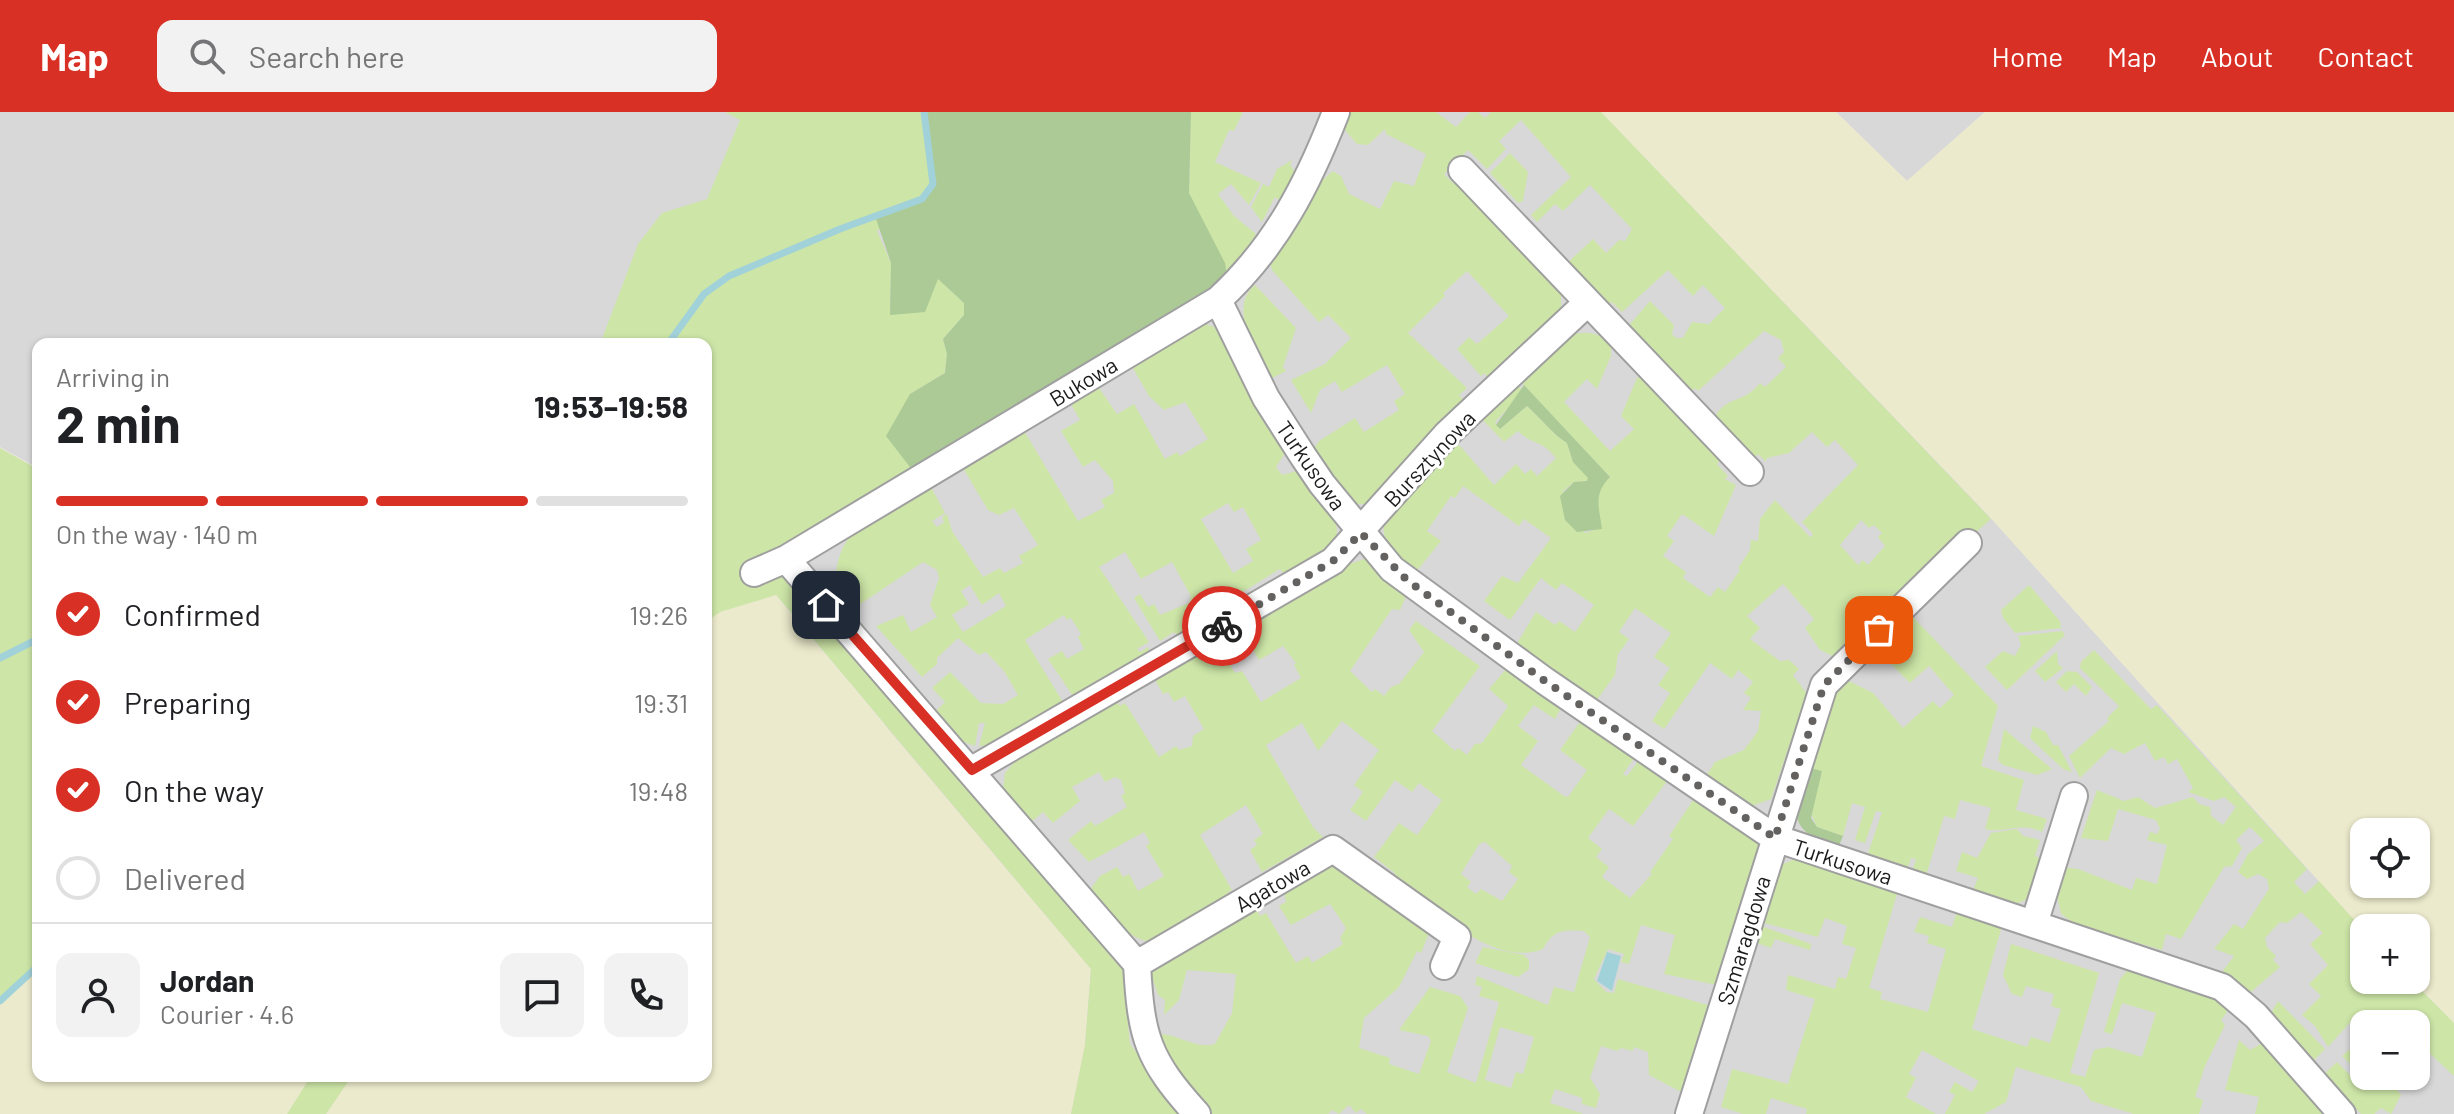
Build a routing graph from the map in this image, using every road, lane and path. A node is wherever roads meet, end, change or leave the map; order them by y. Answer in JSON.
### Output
{"nodes":[{"id":1,"x":1336,"y":112,"type":"edge"},
{"id":2,"x":1462,"y":170,"type":"dead end"},
{"id":3,"x":1218,"y":300,"type":"junction"},
{"id":4,"x":1587,"y":303,"type":"junction"},
{"id":5,"x":1750,"y":472,"type":"dead end"},
{"id":6,"x":1361,"y":533,"type":"junction"},
{"id":7,"x":1968,"y":543,"type":"dead end"},
{"id":8,"x":786,"y":559,"type":"junction"},
{"id":9,"x":754,"y":573,"type":"dead end"},
{"id":10,"x":972,"y":770,"type":"junction"},
{"id":11,"x":2074,"y":796,"type":"dead end"},
{"id":12,"x":1775,"y":838,"type":"junction"},
{"id":13,"x":2034,"y":924,"type":"junction"},
{"id":14,"x":1137,"y":964,"type":"junction"},
{"id":15,"x":1444,"y":966,"type":"dead end"},
{"id":16,"x":1197,"y":1114,"type":"edge"},
{"id":17,"x":1689,"y":1114,"type":"edge"},
{"id":18,"x":2342,"y":1114,"type":"edge"}],
"edges":[{"from":1,"to":3,"type":"street","name":"Bukowa"},
{"from":2,"to":4,"type":"street"},
{"from":3,"to":6,"type":"street","name":"Turkusowa"},
{"from":3,"to":8,"type":"street","name":"Bukowa"},
{"from":4,"to":5,"type":"street"},
{"from":4,"to":6,"type":"street","name":"Bursztynowa"},
{"from":6,"to":10,"type":"street","name":"Bursztynowa"},
{"from":6,"to":12,"type":"street","name":"Turkusowa"},
{"from":7,"to":12,"type":"street","name":"Szmaragdowa"},
{"from":8,"to":9,"type":"street","name":"Bukowa"},
{"from":8,"to":10,"type":"street"},
{"from":10,"to":14,"type":"street"},
{"from":11,"to":13,"type":"street"},
{"from":12,"to":13,"type":"street","name":"Turkusowa"},
{"from":12,"to":17,"type":"street","name":"Szmaragdowa"},
{"from":13,"to":18,"type":"street","name":"Turkusowa"},
{"from":14,"to":15,"type":"street","name":"Agatowa"},
{"from":14,"to":16,"type":"street"}]}
